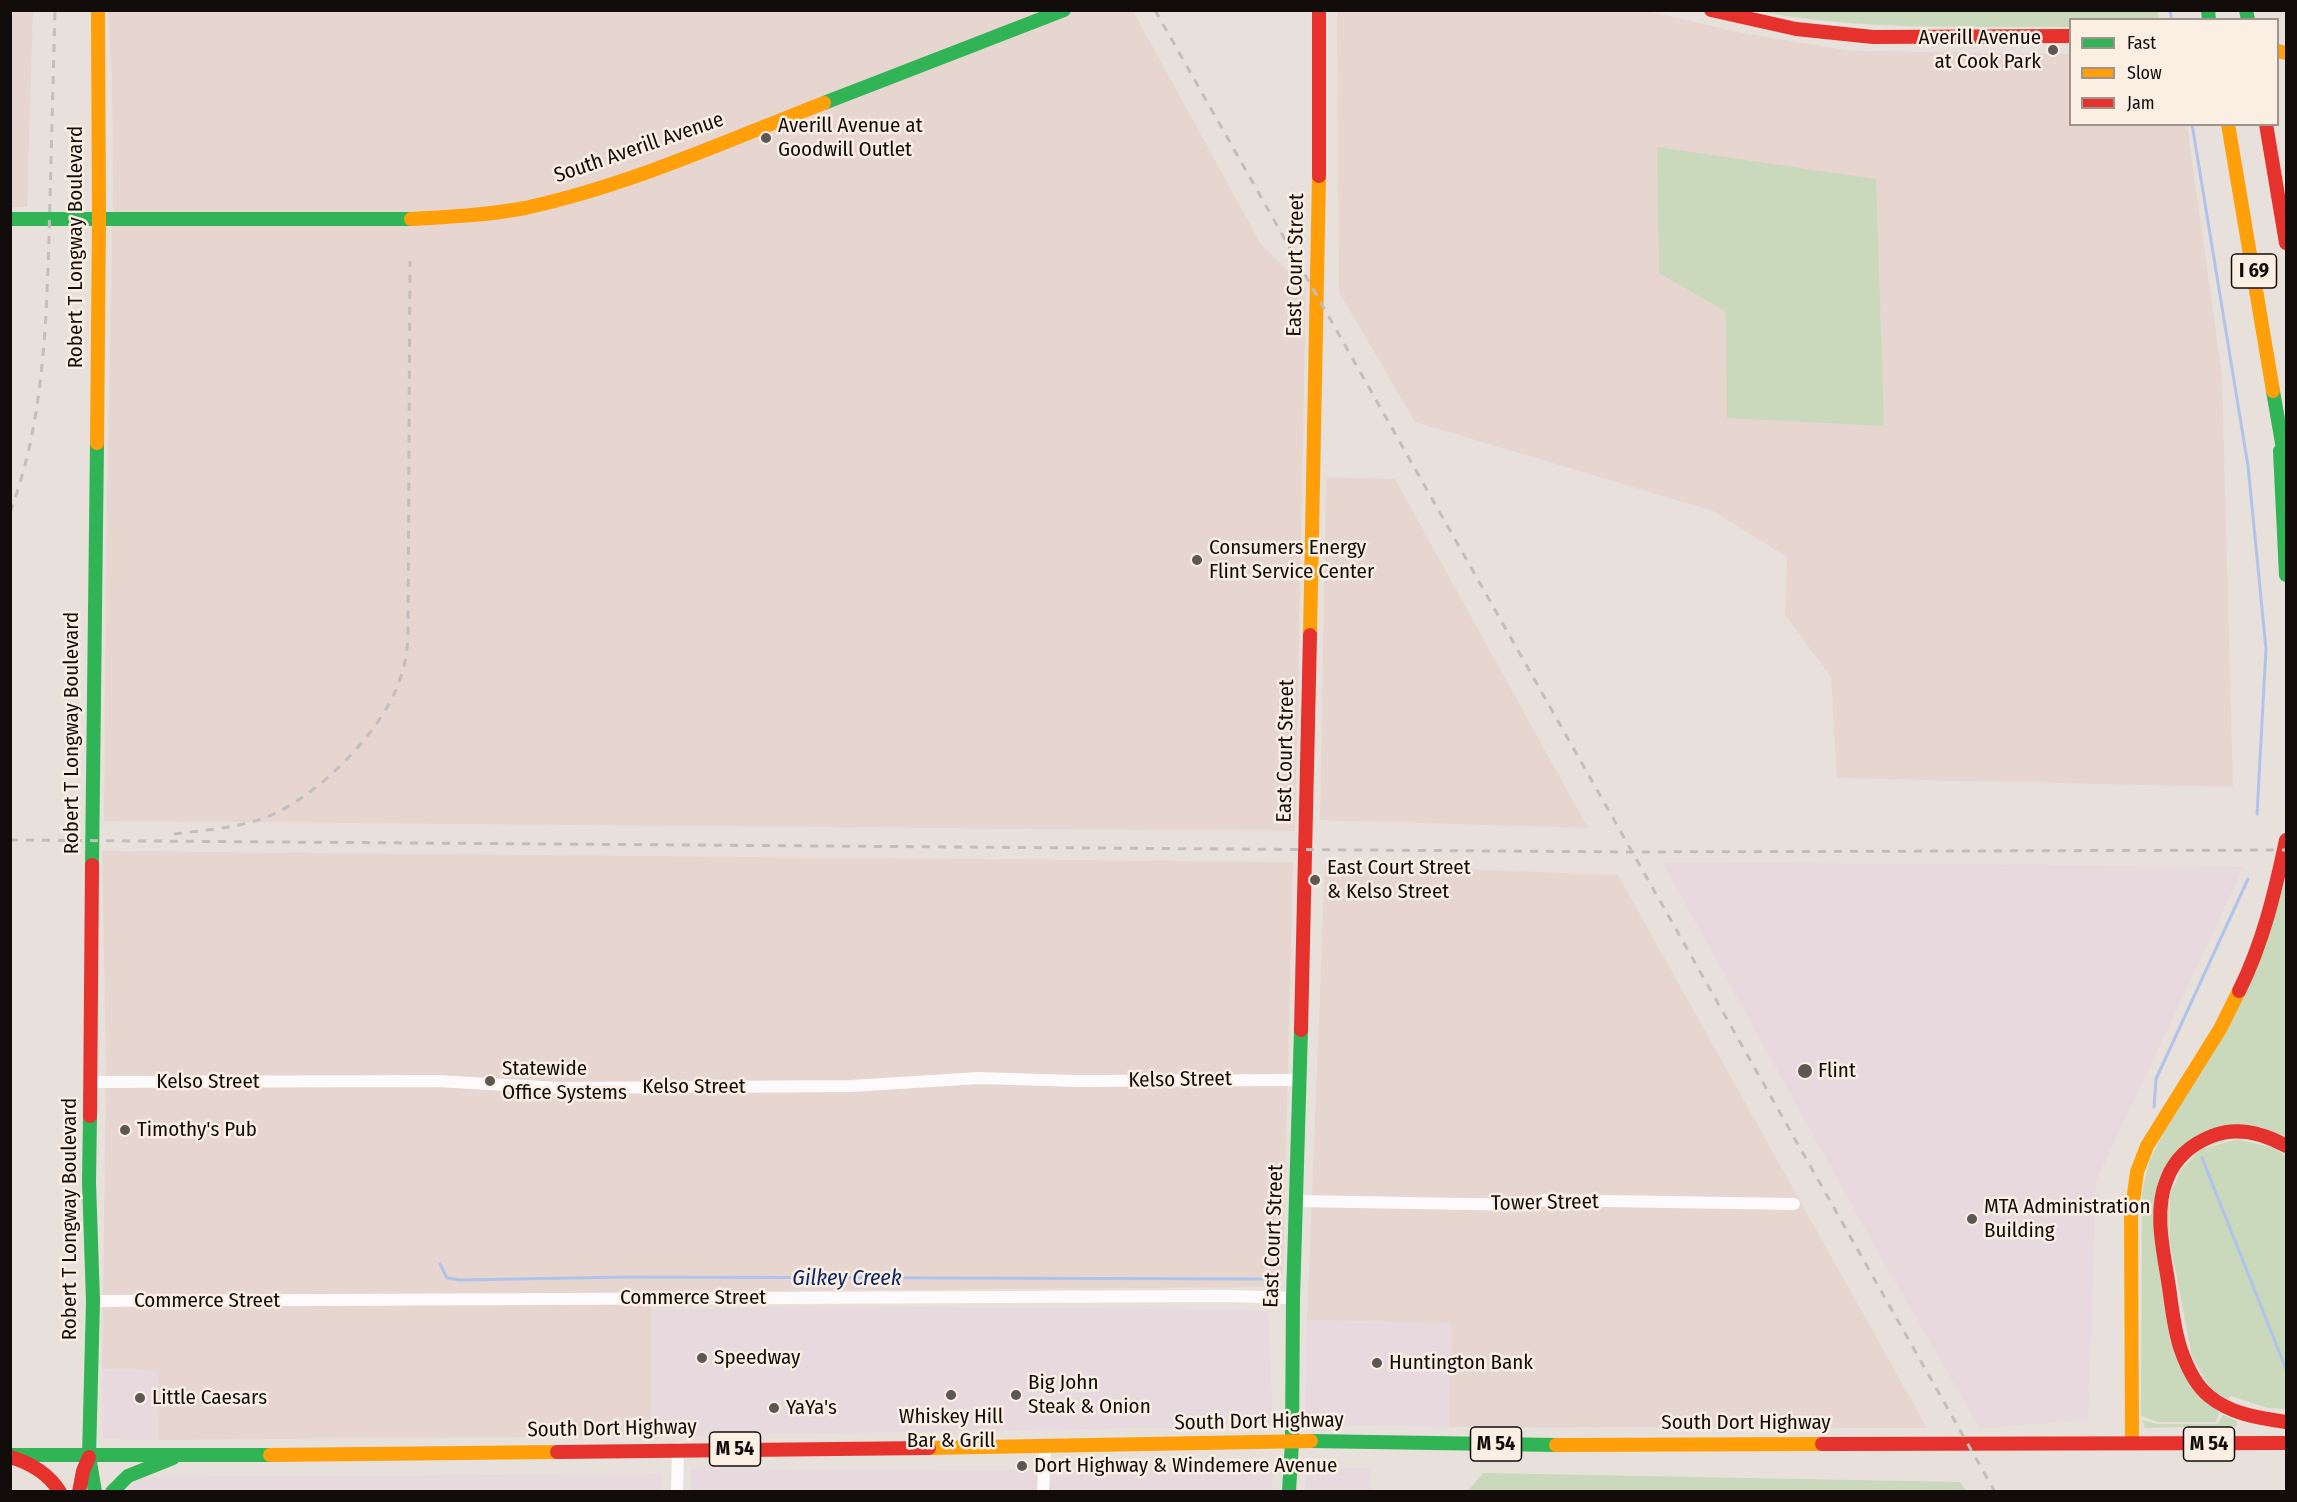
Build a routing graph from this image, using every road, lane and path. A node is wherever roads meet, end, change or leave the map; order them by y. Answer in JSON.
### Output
{"nodes":[{"id":1,"x":98,"y":10,"type":"edge"},
{"id":2,"x":1065,"y":10,"type":"edge"},
{"id":3,"x":1319,"y":10,"type":"edge"},
{"id":4,"x":1711,"y":10,"type":"edge"},
{"id":5,"x":2069,"y":36,"type":"edge"},
{"id":6,"x":2228,"y":126,"type":"edge"},
{"id":7,"x":2266,"y":126,"type":"edge"},
{"id":8,"x":10,"y":219,"type":"edge"},
{"id":9,"x":99,"y":220,"type":"junction"},
{"id":10,"x":2286,"y":243,"type":"edge"},
{"id":11,"x":2278,"y":418,"type":"junction"},
{"id":12,"x":2286,"y":466,"type":"edge"},
{"id":13,"x":2286,"y":575,"type":"edge"},
{"id":14,"x":2286,"y":840,"type":"edge"},
{"id":15,"x":1298,"y":1080,"type":"junction"},
{"id":16,"x":90,"y":1082,"type":"junction"},
{"id":17,"x":2286,"y":1146,"type":"edge"},
{"id":18,"x":1296,"y":1201,"type":"junction"},
{"id":19,"x":1794,"y":1204,"type":"dead end"},
{"id":20,"x":1293,"y":1298,"type":"junction"},
{"id":21,"x":93,"y":1301,"type":"junction"},
{"id":22,"x":2286,"y":1422,"type":"edge"},
{"id":23,"x":1292,"y":1442,"type":"junction"},
{"id":24,"x":2132,"y":1443,"type":"junction"},
{"id":25,"x":2286,"y":1443,"type":"edge"},
{"id":26,"x":1045,"y":1447,"type":"junction"},
{"id":27,"x":678,"y":1449,"type":"junction"},
{"id":28,"x":10,"y":1456,"type":"edge"},
{"id":29,"x":89,"y":1456,"type":"junction"},
{"id":30,"x":178,"y":1456,"type":"junction"},
{"id":31,"x":60,"y":1491,"type":"edge"},
{"id":32,"x":79,"y":1491,"type":"edge"},
{"id":33,"x":95,"y":1491,"type":"edge"},
{"id":34,"x":112,"y":1491,"type":"edge"},
{"id":35,"x":677,"y":1491,"type":"edge"},
{"id":36,"x":1043,"y":1491,"type":"edge"},
{"id":37,"x":1289,"y":1491,"type":"edge"}],
"edges":[{"from":1,"to":9,"type":"main road","name":"Robert T Longway Boulevard"},
{"from":2,"to":9,"type":"main road","name":"South Averill Avenue"},
{"from":3,"to":15,"type":"main road","name":"East Court Street"},
{"from":4,"to":5,"type":"main road"},
{"from":6,"to":11,"type":"main road","number":"I 69"},
{"from":7,"to":10,"type":"main road","number":"I 69"},
{"from":8,"to":9,"type":"main road","name":"South Averill Avenue"},
{"from":9,"to":16,"type":"main road","name":"Robert T Longway Boulevard"},
{"from":11,"to":12,"type":"main road","number":"I 69"},
{"from":11,"to":13,"type":"main road"},
{"from":14,"to":24,"type":"main road"},
{"from":15,"to":16,"type":"street","name":"Kelso Street"},
{"from":15,"to":18,"type":"main road","name":"East Court Street"},
{"from":16,"to":21,"type":"main road","name":"Robert T Longway Boulevard"},
{"from":17,"to":22,"type":"main road"},
{"from":18,"to":19,"type":"street","name":"Tower Street"},
{"from":18,"to":20,"type":"main road","name":"East Court Street"},
{"from":20,"to":21,"type":"street","name":"Commerce Street"},
{"from":20,"to":23,"type":"main road","name":"East Court Street"},
{"from":21,"to":29,"type":"main road","name":"Robert T Longway Boulevard"},
{"from":23,"to":24,"type":"main road","name":"South Dort Highway","number":"M 54"},
{"from":23,"to":26,"type":"main road","name":"South Dort Highway","number":"M 54"},
{"from":23,"to":37,"type":"main road","name":"East Court Street"},
{"from":24,"to":25,"type":"main road","name":"South Dort Highway","number":"M 54"},
{"from":26,"to":27,"type":"main road","name":"South Dort Highway","number":"M 54"},
{"from":26,"to":36,"type":"street"},
{"from":27,"to":30,"type":"main road","name":"South Dort Highway","number":"M 54"},
{"from":27,"to":35,"type":"street"},
{"from":28,"to":29,"type":"main road","number":"M 54"},
{"from":28,"to":31,"type":"main road"},
{"from":29,"to":30,"type":"main road","name":"South Dort Highway","number":"M 54"},
{"from":29,"to":32,"type":"main road","name":"Robert T Longway Boulevard"},
{"from":29,"to":33,"type":"main road","name":"Robert T Longway Boulevard"},
{"from":30,"to":34,"type":"main road"}]}
